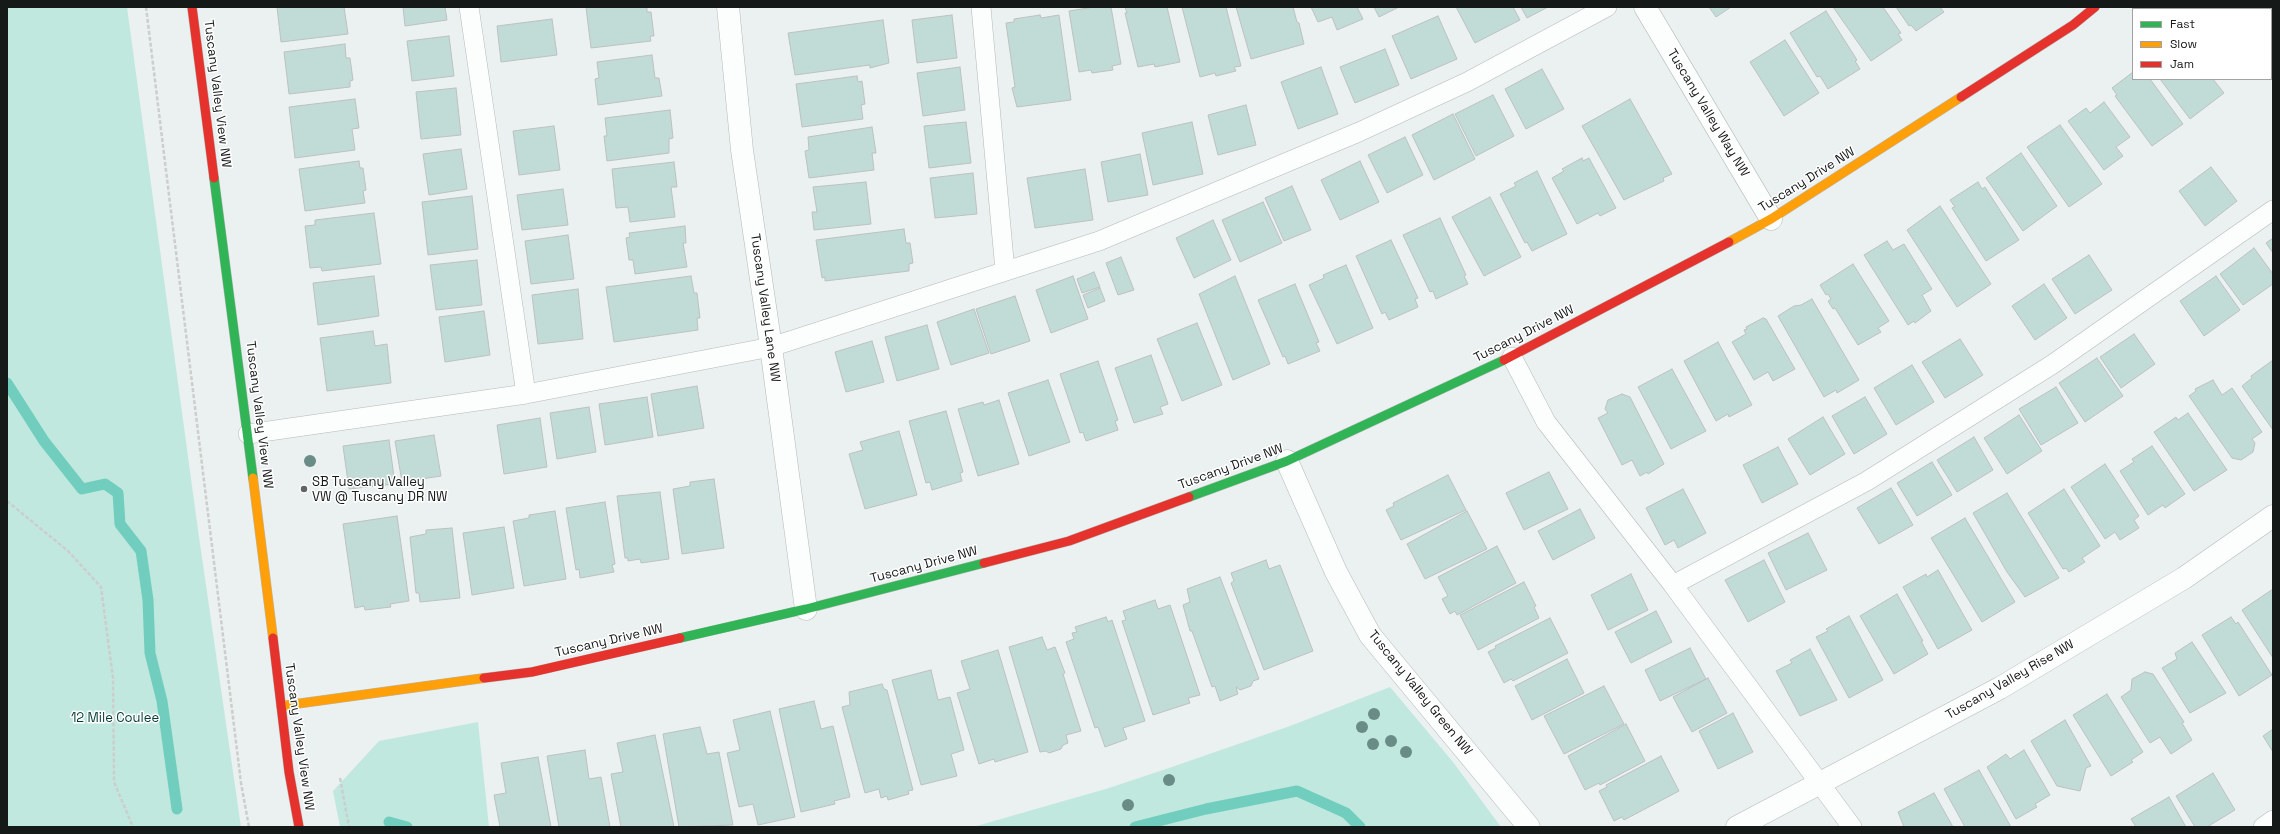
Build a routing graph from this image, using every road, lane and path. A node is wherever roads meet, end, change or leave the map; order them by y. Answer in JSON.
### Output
{"nodes":[{"id":1,"x":146,"y":7,"type":"edge"},
{"id":2,"x":192,"y":7,"type":"edge"},
{"id":3,"x":469,"y":7,"type":"edge"},
{"id":4,"x":728,"y":7,"type":"edge"},
{"id":5,"x":981,"y":7,"type":"edge"},
{"id":6,"x":1607,"y":7,"type":"edge"},
{"id":7,"x":1645,"y":7,"type":"edge"},
{"id":8,"x":2095,"y":7,"type":"edge"},
{"id":9,"x":2273,"y":210,"type":"edge"},
{"id":10,"x":1770,"y":219,"type":"junction"},
{"id":11,"x":1005,"y":271,"type":"junction"},
{"id":12,"x":771,"y":347,"type":"junction"},
{"id":13,"x":1512,"y":357,"type":"junction"},
{"id":14,"x":526,"y":394,"type":"junction"},
{"id":15,"x":248,"y":434,"type":"junction"},
{"id":16,"x":1287,"y":461,"type":"junction"},
{"id":17,"x":7,"y":501,"type":"edge"},
{"id":18,"x":2273,"y":516,"type":"edge"},
{"id":19,"x":1672,"y":585,"type":"junction"},
{"id":20,"x":806,"y":609,"type":"junction"},
{"id":21,"x":281,"y":706,"type":"junction"},
{"id":22,"x":340,"y":778,"type":"dead end"},
{"id":23,"x":1819,"y":785,"type":"junction"},
{"id":24,"x":2273,"y":820,"type":"edge"},
{"id":25,"x":133,"y":827,"type":"edge"},
{"id":26,"x":249,"y":827,"type":"edge"},
{"id":27,"x":299,"y":827,"type":"edge"},
{"id":28,"x":349,"y":827,"type":"edge"},
{"id":29,"x":1529,"y":827,"type":"edge"},
{"id":30,"x":1737,"y":827,"type":"edge"},
{"id":31,"x":1852,"y":827,"type":"edge"},
{"id":32,"x":2263,"y":827,"type":"edge"}],
"edges":[{"from":1,"to":26,"type":"path"},
{"from":2,"to":15,"type":"street","name":"Tuscany Valley View NW"},
{"from":3,"to":14,"type":"lane"},
{"from":4,"to":12,"type":"street","name":"Tuscany Valley Lane NW"},
{"from":5,"to":11,"type":"lane"},
{"from":6,"to":11,"type":"lane"},
{"from":7,"to":10,"type":"street","name":"Tuscany Valley Way NW"},
{"from":8,"to":10,"type":"street","name":"Tuscany Drive NW"},
{"from":9,"to":19,"type":"lane"},
{"from":10,"to":13,"type":"street","name":"Tuscany Drive NW"},
{"from":11,"to":12,"type":"lane"},
{"from":12,"to":14,"type":"lane"},
{"from":12,"to":20,"type":"street","name":"Tuscany Valley Lane NW"},
{"from":13,"to":16,"type":"street","name":"Tuscany Drive NW"},
{"from":13,"to":19,"type":"lane"},
{"from":14,"to":15,"type":"lane"},
{"from":15,"to":21,"type":"street","name":"Tuscany Valley View NW"},
{"from":16,"to":20,"type":"street","name":"Tuscany Drive NW"},
{"from":16,"to":29,"type":"street","name":"Tuscany Valley Green NW"},
{"from":17,"to":25,"type":"path"},
{"from":18,"to":23,"type":"street","name":"Tuscany Valley Rise NW"},
{"from":19,"to":23,"type":"lane"},
{"from":20,"to":21,"type":"street","name":"Tuscany Drive NW"},
{"from":21,"to":27,"type":"street","name":"Tuscany Valley View NW"},
{"from":22,"to":28,"type":"path"},
{"from":23,"to":30,"type":"street","name":"Tuscany Valley Rise NW"},
{"from":23,"to":31,"type":"lane"},
{"from":24,"to":32,"type":"lane"}]}
